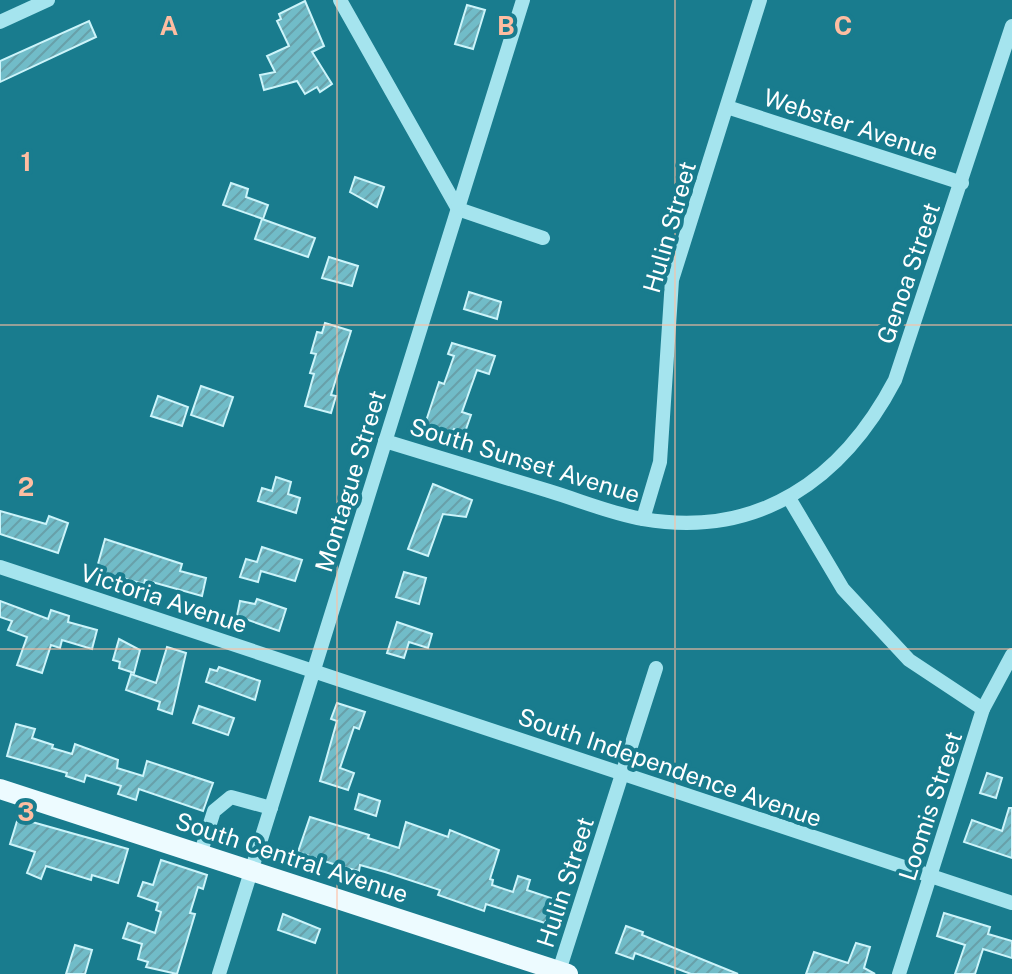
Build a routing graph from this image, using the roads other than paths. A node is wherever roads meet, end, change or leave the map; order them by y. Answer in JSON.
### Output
{"nodes":[{"id":1,"x":48,"y":0,"type":"edge"},
{"id":2,"x":340,"y":0,"type":"edge"},
{"id":3,"x":523,"y":0,"type":"edge"},
{"id":4,"x":760,"y":0,"type":"edge"},
{"id":5,"x":0,"y":22,"type":"edge"},
{"id":6,"x":1012,"y":26,"type":"edge"},
{"id":7,"x":727,"y":107,"type":"junction"},
{"id":8,"x":962,"y":183,"type":"junction"},
{"id":9,"x":458,"y":209,"type":"junction"},
{"id":10,"x":543,"y":238,"type":"dead end"},
{"id":11,"x":385,"y":441,"type":"junction"},
{"id":12,"x":789,"y":498,"type":"junction"},
{"id":13,"x":643,"y":519,"type":"junction"},
{"id":14,"x":0,"y":567,"type":"edge"},
{"id":15,"x":1012,"y":655,"type":"edge"},
{"id":16,"x":656,"y":668,"type":"dead end"},
{"id":17,"x":313,"y":671,"type":"junction"},
{"id":18,"x":983,"y":709,"type":"junction"},
{"id":19,"x":623,"y":774,"type":"junction"},
{"id":20,"x":0,"y":789,"type":"edge"},
{"id":21,"x":271,"y":808,"type":"junction"},
{"id":22,"x":200,"y":855,"type":"junction"},
{"id":23,"x":251,"y":872,"type":"junction"},
{"id":24,"x":930,"y":877,"type":"junction"},
{"id":25,"x":1012,"y":903,"type":"edge"},
{"id":26,"x":564,"y":973,"type":"edge"},
{"id":27,"x":219,"y":974,"type":"edge"},
{"id":28,"x":899,"y":974,"type":"edge"}],
"edges":[{"from":1,"to":5,"type":"street"},
{"from":2,"to":9,"type":"street"},
{"from":3,"to":9,"type":"street","name":"Montague Street"},
{"from":4,"to":7,"type":"street","name":"Hulin Street"},
{"from":6,"to":8,"type":"street","name":"Genoa Street"},
{"from":7,"to":8,"type":"street","name":"Webster Avenue"},
{"from":7,"to":13,"type":"street","name":"Hulin Street"},
{"from":8,"to":12,"type":"street","name":"Genoa Street"},
{"from":9,"to":10,"type":"street"},
{"from":9,"to":11,"type":"street","name":"Montague Street"},
{"from":11,"to":13,"type":"street","name":"South Sunset Avenue"},
{"from":11,"to":17,"type":"street","name":"Montague Street"},
{"from":12,"to":13,"type":"street","name":"South Sunset Avenue"},
{"from":12,"to":18,"type":"street"},
{"from":14,"to":17,"type":"street","name":"Victoria Avenue"},
{"from":15,"to":18,"type":"street","name":"Loomis Street"},
{"from":16,"to":19,"type":"street","name":"Hulin Street"},
{"from":17,"to":19,"type":"street","name":"South Independence Avenue"},
{"from":17,"to":21,"type":"street","name":"Montague Street"},
{"from":18,"to":24,"type":"street","name":"Loomis Street"},
{"from":19,"to":24,"type":"street","name":"South Independence Avenue"},
{"from":19,"to":26,"type":"street","name":"Hulin Street"},
{"from":20,"to":22,"type":"main road","name":"South Central Avenue"},
{"from":21,"to":22,"type":"street"},
{"from":21,"to":23,"type":"street","name":"Montague Street"},
{"from":22,"to":23,"type":"main road","name":"South Central Avenue"},
{"from":23,"to":26,"type":"main road","name":"South Central Avenue"},
{"from":23,"to":27,"type":"street","name":"Montague Street"},
{"from":24,"to":25,"type":"street","name":"South Independence Avenue"},
{"from":24,"to":28,"type":"street","name":"Loomis Street"}]}
